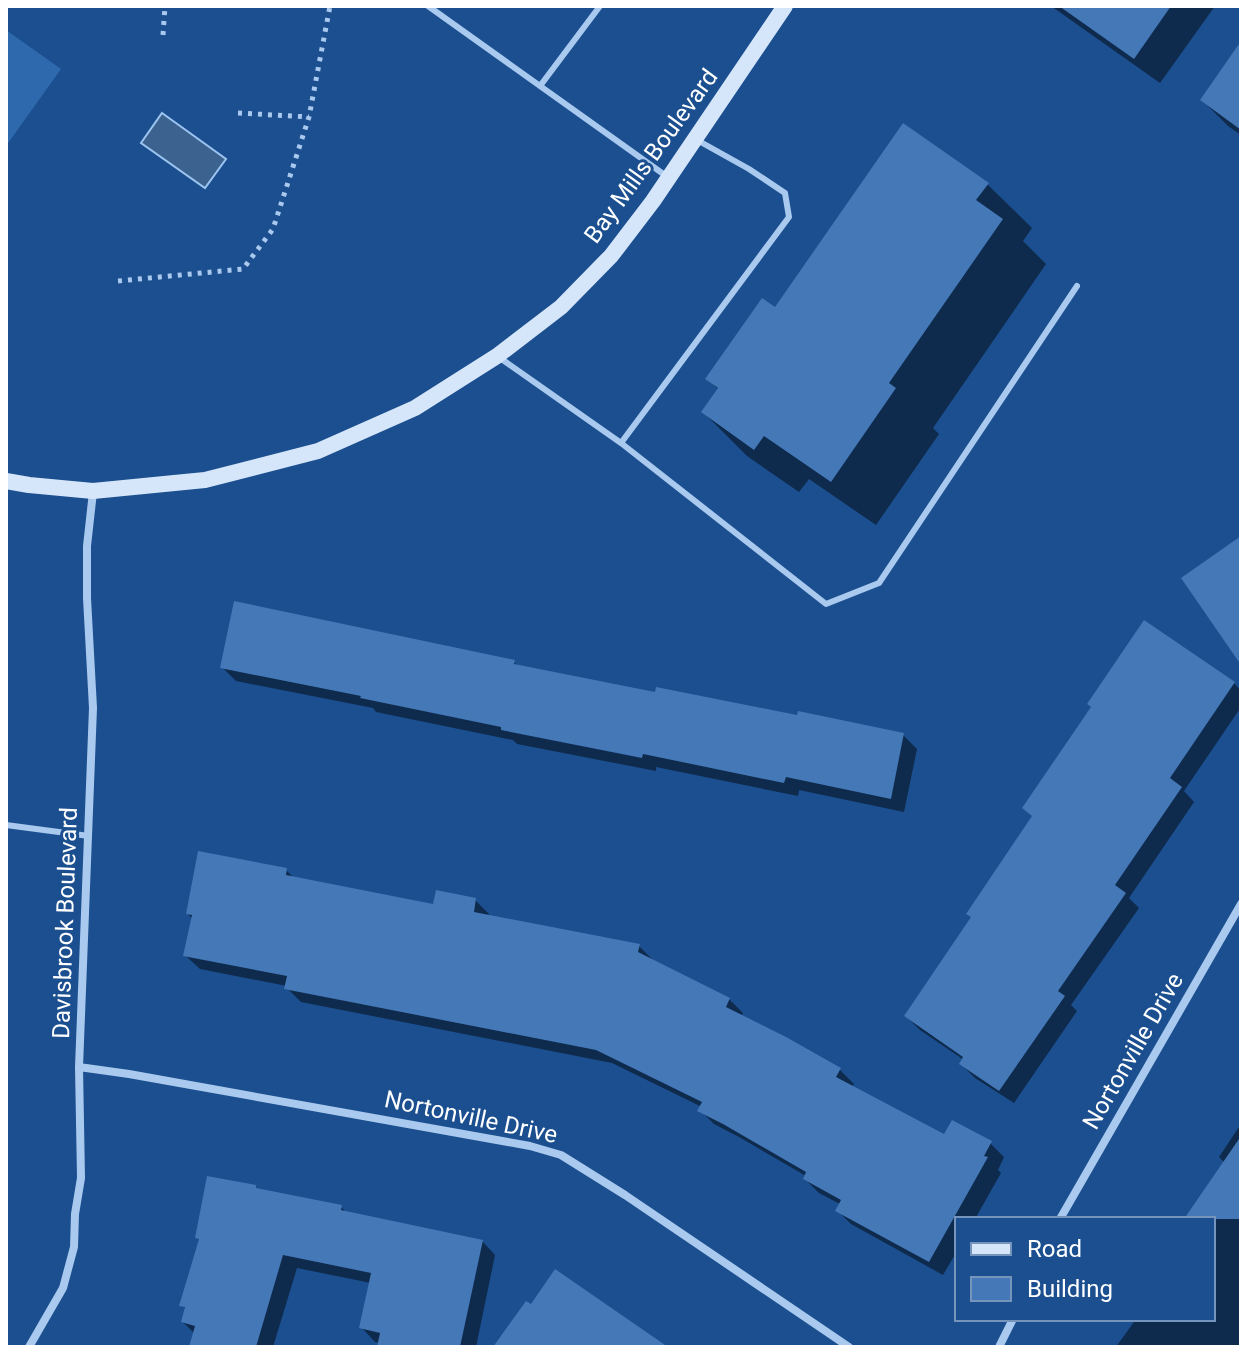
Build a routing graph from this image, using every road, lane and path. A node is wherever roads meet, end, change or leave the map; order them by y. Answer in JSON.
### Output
{"nodes":[{"id":1,"x":165,"y":6,"type":"edge"},
{"id":2,"x":330,"y":6,"type":"edge"},
{"id":3,"x":428,"y":6,"type":"edge"},
{"id":4,"x":600,"y":6,"type":"edge"},
{"id":5,"x":785,"y":6,"type":"edge"},
{"id":6,"x":163,"y":35,"type":"dead end"},
{"id":7,"x":540,"y":86,"type":"junction"},
{"id":8,"x":238,"y":113,"type":"dead end"},
{"id":9,"x":309,"y":117,"type":"junction"},
{"id":10,"x":695,"y":139,"type":"junction"},
{"id":11,"x":669,"y":178,"type":"junction"},
{"id":12,"x":118,"y":281,"type":"dead end"},
{"id":13,"x":1077,"y":286,"type":"dead end"},
{"id":14,"x":497,"y":356,"type":"junction"},
{"id":15,"x":621,"y":443,"type":"junction"},
{"id":16,"x":6,"y":481,"type":"edge"},
{"id":17,"x":93,"y":491,"type":"junction"},
{"id":18,"x":6,"y":825,"type":"edge"},
{"id":19,"x":89,"y":836,"type":"junction"},
{"id":20,"x":1241,"y":904,"type":"edge"},
{"id":21,"x":79,"y":1067,"type":"junction"},
{"id":22,"x":1061,"y":1217,"type":"edge"},
{"id":23,"x":1012,"y":1321,"type":"edge"},
{"id":24,"x":29,"y":1347,"type":"edge"},
{"id":25,"x":849,"y":1347,"type":"edge"},
{"id":26,"x":999,"y":1347,"type":"edge"}],
"edges":[{"from":1,"to":6,"type":"path"},
{"from":2,"to":9,"type":"path"},
{"from":3,"to":7,"type":"lane"},
{"from":4,"to":7,"type":"lane"},
{"from":5,"to":10,"type":"street","name":"Bay Mills Boulevard"},
{"from":7,"to":11,"type":"lane"},
{"from":8,"to":9,"type":"path"},
{"from":9,"to":12,"type":"path"},
{"from":10,"to":11,"type":"street","name":"Bay Mills Boulevard"},
{"from":10,"to":15,"type":"lane"},
{"from":11,"to":14,"type":"street","name":"Bay Mills Boulevard"},
{"from":13,"to":15,"type":"lane"},
{"from":14,"to":15,"type":"lane"},
{"from":14,"to":17,"type":"street","name":"Bay Mills Boulevard"},
{"from":16,"to":17,"type":"street","name":"Bay Mills Boulevard"},
{"from":17,"to":19,"type":"street","name":"Davisbrook Boulevard"},
{"from":18,"to":19,"type":"lane"},
{"from":19,"to":21,"type":"street","name":"Davisbrook Boulevard"},
{"from":20,"to":22,"type":"street","name":"Nortonville Drive"},
{"from":21,"to":24,"type":"street","name":"Davisbrook Boulevard"},
{"from":21,"to":25,"type":"street","name":"Nortonville Drive"},
{"from":23,"to":26,"type":"street"}]}
